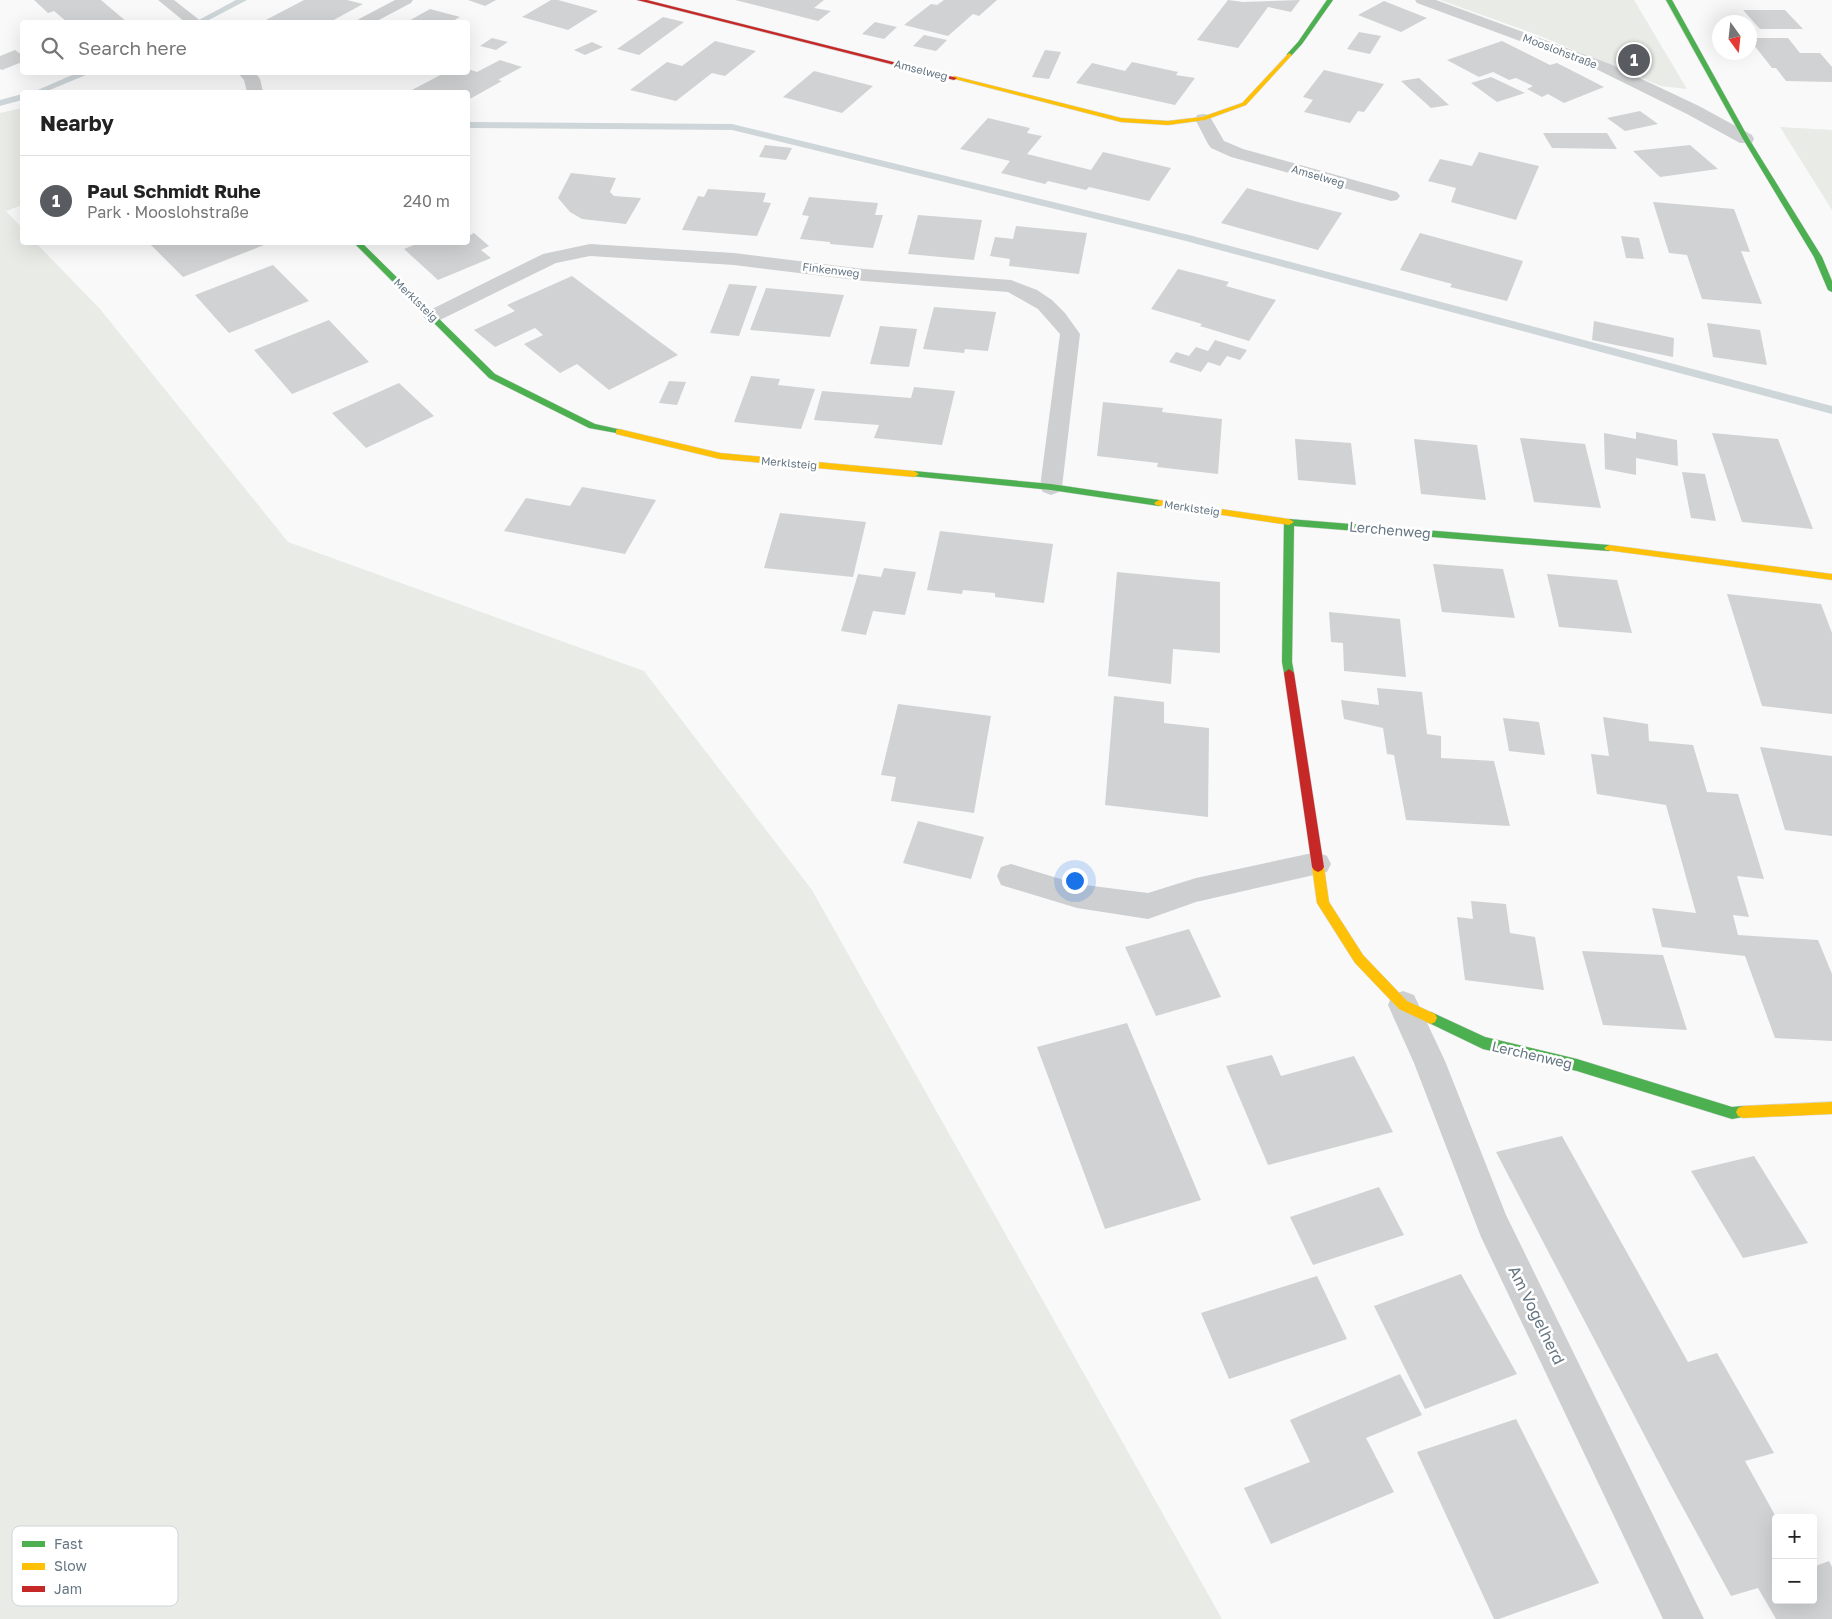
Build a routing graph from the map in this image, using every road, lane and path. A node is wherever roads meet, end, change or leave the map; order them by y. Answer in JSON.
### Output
{"nodes":[{"id":1,"x":165,"y":0,"type":"edge"},
{"id":2,"x":406,"y":0,"type":"edge"},
{"id":3,"x":640,"y":0,"type":"edge"},
{"id":4,"x":1330,"y":0,"type":"edge"},
{"id":5,"x":1422,"y":0,"type":"edge"},
{"id":6,"x":1669,"y":0,"type":"edge"},
{"id":7,"x":190,"y":19,"type":"edge"},
{"id":8,"x":368,"y":20,"type":"edge"},
{"id":9,"x":1203,"y":119,"type":"junction"},
{"id":10,"x":1746,"y":139,"type":"junction"},
{"id":11,"x":1391,"y":196,"type":"dead end"},
{"id":12,"x":359,"y":245,"type":"edge"},
{"id":13,"x":1832,"y":290,"type":"edge"},
{"id":14,"x":433,"y":316,"type":"junction"},
{"id":15,"x":1051,"y":487,"type":"junction"},
{"id":16,"x":1289,"y":522,"type":"junction"},
{"id":17,"x":1832,"y":577,"type":"edge"},
{"id":18,"x":1317,"y":864,"type":"junction"},
{"id":19,"x":1011,"y":876,"type":"dead end"},
{"id":20,"x":1402,"y":1005,"type":"junction"},
{"id":21,"x":1832,"y":1108,"type":"edge"},
{"id":22,"x":1684,"y":1619,"type":"edge"}],
"edges":[{"from":1,"to":7,"type":"street"},
{"from":2,"to":8,"type":"street"},
{"from":3,"to":9,"type":"street","name":"Amselweg"},
{"from":4,"to":9,"type":"street","name":"Amselweg"},
{"from":5,"to":10,"type":"street","name":"Mooslohstraße"},
{"from":6,"to":10,"type":"street","name":"Mooslohstraße"},
{"from":9,"to":11,"type":"street","name":"Amselweg"},
{"from":10,"to":13,"type":"street","name":"Mooslohstraße"},
{"from":12,"to":14,"type":"street","name":"Merklsteig"},
{"from":14,"to":15,"type":"street","name":"Merklsteig"},
{"from":14,"to":15,"type":"street","name":"Finkenweg"},
{"from":15,"to":16,"type":"street","name":"Merklsteig"},
{"from":16,"to":17,"type":"street","name":"Lerchenweg"},
{"from":16,"to":18,"type":"street","name":"Lerchenweg"},
{"from":18,"to":19,"type":"street"},
{"from":18,"to":20,"type":"street","name":"Lerchenweg"},
{"from":20,"to":21,"type":"street","name":"Lerchenweg"},
{"from":20,"to":22,"type":"street","name":"Am Vogelherd"}]}
